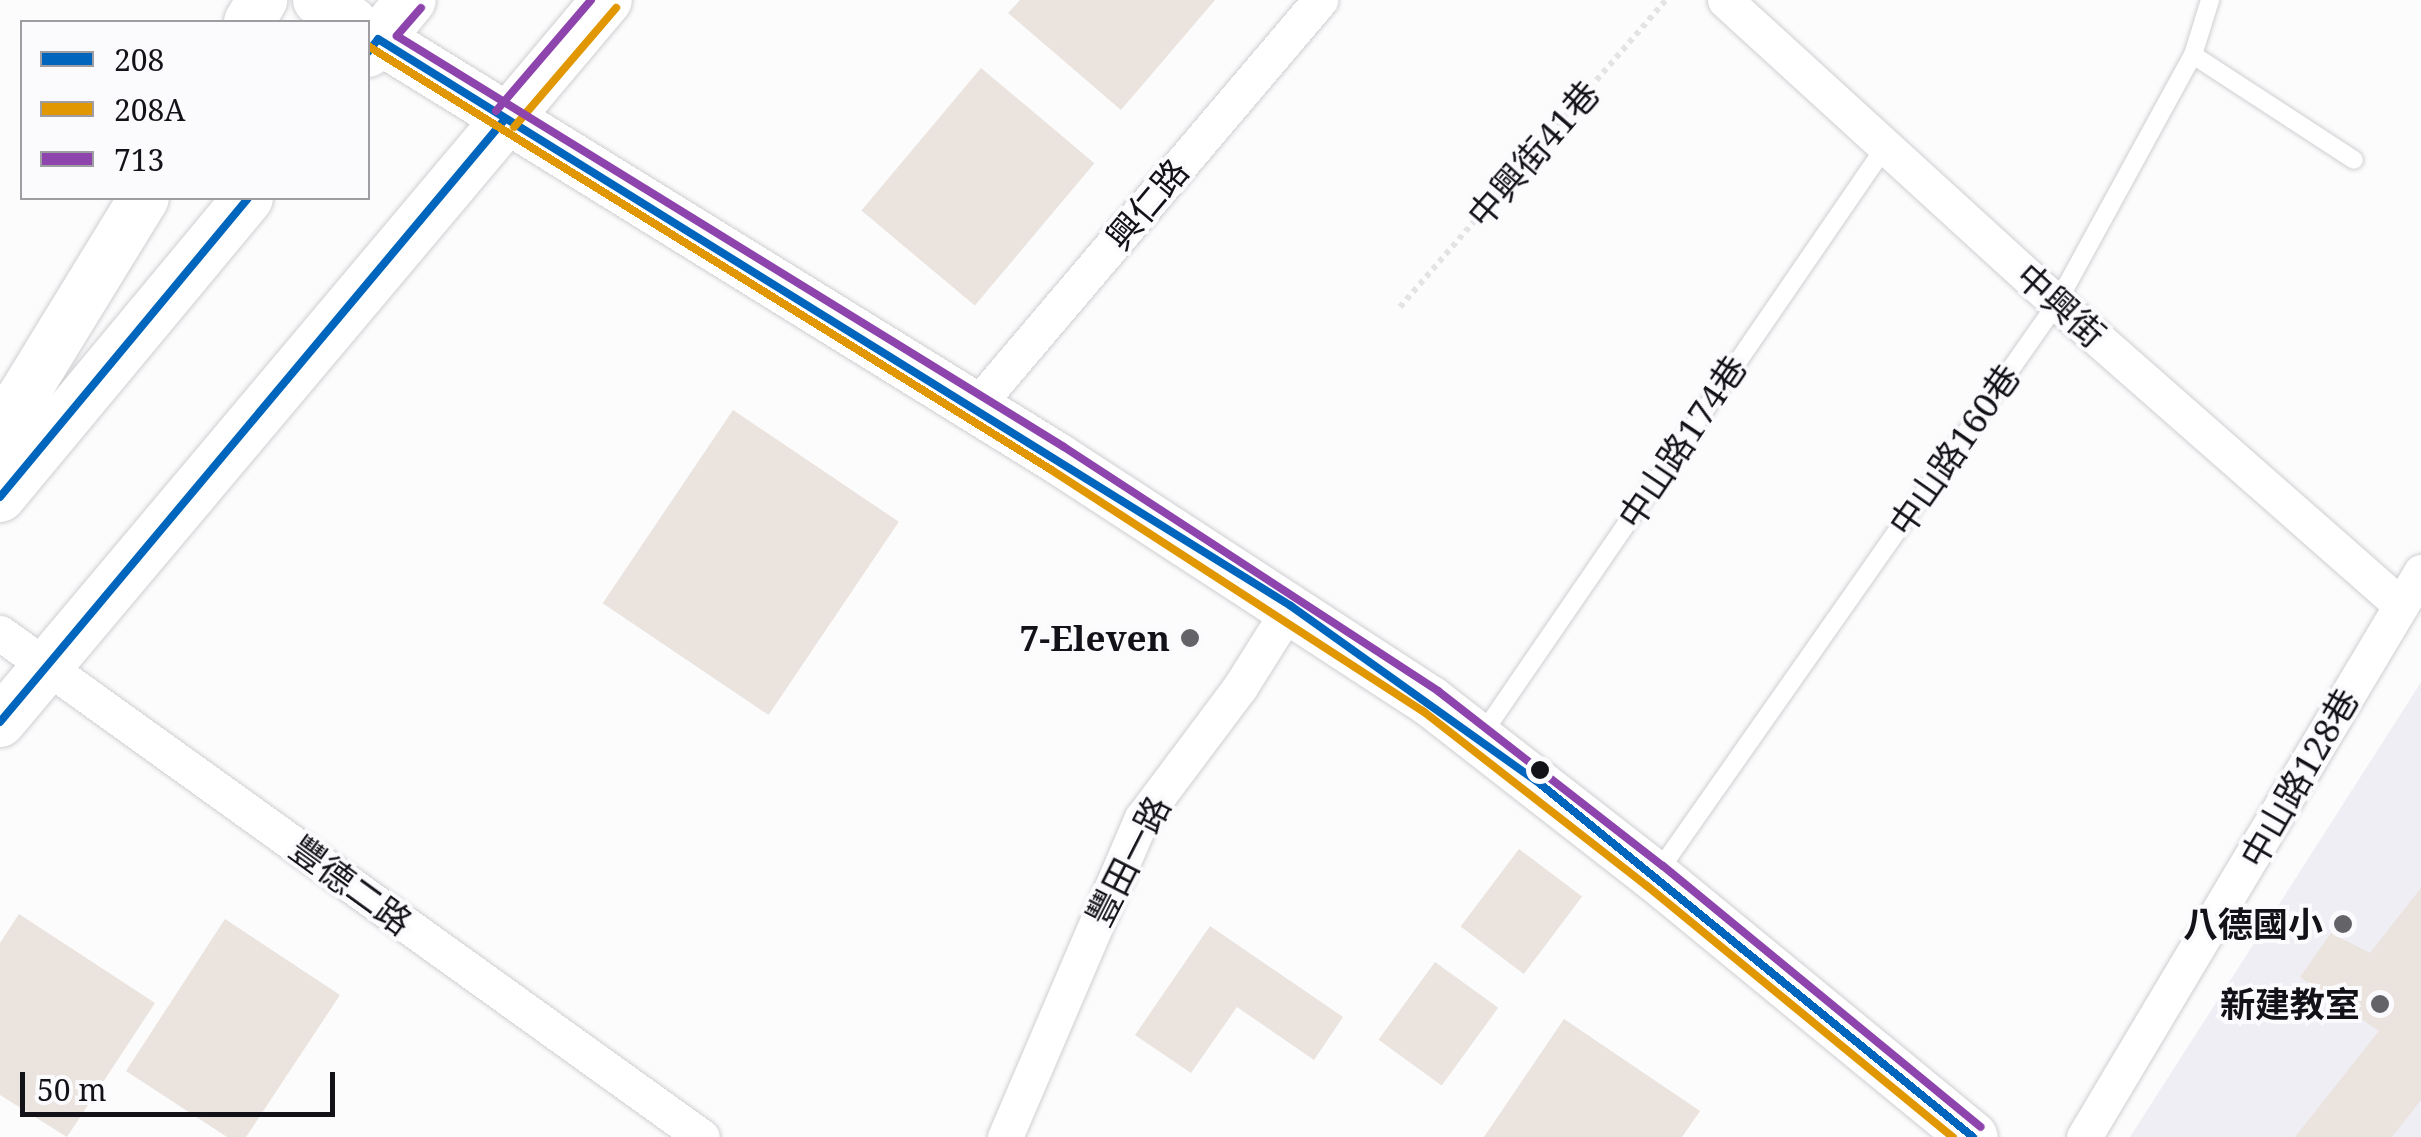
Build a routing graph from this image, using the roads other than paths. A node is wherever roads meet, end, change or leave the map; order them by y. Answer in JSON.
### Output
{"nodes":[{"id":1,"x":318,"y":0,"type":"edge"},
{"id":2,"x":410,"y":0,"type":"edge"},
{"id":3,"x":607,"y":0,"type":"edge"},
{"id":4,"x":1320,"y":0,"type":"edge"},
{"id":5,"x":1725,"y":0,"type":"edge"},
{"id":6,"x":2210,"y":0,"type":"edge"},
{"id":7,"x":344,"y":20,"type":"edge"},
{"id":8,"x":370,"y":34,"type":"edge"},
{"id":9,"x":370,"y":39,"type":"edge"},
{"id":10,"x":2193,"y":55,"type":"junction"},
{"id":11,"x":505,"y":119,"type":"junction"},
{"id":12,"x":1885,"y":147,"type":"junction"},
{"id":13,"x":2354,"y":160,"type":"dead end"},
{"id":14,"x":143,"y":200,"type":"edge"},
{"id":15,"x":246,"y":200,"type":"edge"},
{"id":16,"x":2057,"y":303,"type":"junction"},
{"id":17,"x":975,"y":407,"type":"junction"},
{"id":18,"x":0,"y":450,"type":"edge"},
{"id":19,"x":0,"y":497,"type":"edge"},
{"id":20,"x":2421,"y":572,"type":"edge"},
{"id":21,"x":2401,"y":605,"type":"junction"},
{"id":22,"x":1291,"y":606,"type":"junction"},
{"id":23,"x":0,"y":633,"type":"edge"},
{"id":24,"x":44,"y":668,"type":"junction"},
{"id":25,"x":0,"y":722,"type":"edge"},
{"id":26,"x":1480,"y":737,"type":"junction"},
{"id":27,"x":1655,"y":876,"type":"junction"},
{"id":28,"x":702,"y":1137,"type":"edge"},
{"id":29,"x":1005,"y":1137,"type":"edge"},
{"id":30,"x":1973,"y":1137,"type":"edge"},
{"id":31,"x":2084,"y":1137,"type":"edge"}],
"edges":[{"from":1,"to":7,"type":"street"},
{"from":2,"to":8,"type":"street"},
{"from":3,"to":11,"type":"street"},
{"from":4,"to":17,"type":"street","name":"興仁路"},
{"from":5,"to":12,"type":"street","name":"中興街"},
{"from":6,"to":10,"type":"lane","name":"中山路160巷"},
{"from":9,"to":11,"type":"street"},
{"from":10,"to":13,"type":"lane"},
{"from":10,"to":16,"type":"lane","name":"中山路160巷"},
{"from":11,"to":17,"type":"street"},
{"from":11,"to":24,"type":"street"},
{"from":12,"to":16,"type":"street","name":"中興街"},
{"from":12,"to":26,"type":"lane","name":"中山路174巷"},
{"from":14,"to":18,"type":"street"},
{"from":15,"to":19,"type":"street"},
{"from":16,"to":21,"type":"street","name":"中興街"},
{"from":16,"to":27,"type":"lane","name":"中山路160巷"},
{"from":17,"to":22,"type":"street"},
{"from":20,"to":21,"type":"street","name":"中山路128巷"},
{"from":21,"to":31,"type":"street","name":"中山路128巷"},
{"from":22,"to":26,"type":"street"},
{"from":22,"to":29,"type":"street","name":"豐田一路"},
{"from":23,"to":24,"type":"street","name":"豐德二路"},
{"from":24,"to":25,"type":"street"},
{"from":24,"to":28,"type":"street","name":"豐德二路"},
{"from":26,"to":27,"type":"street"},
{"from":27,"to":30,"type":"street"}]}
